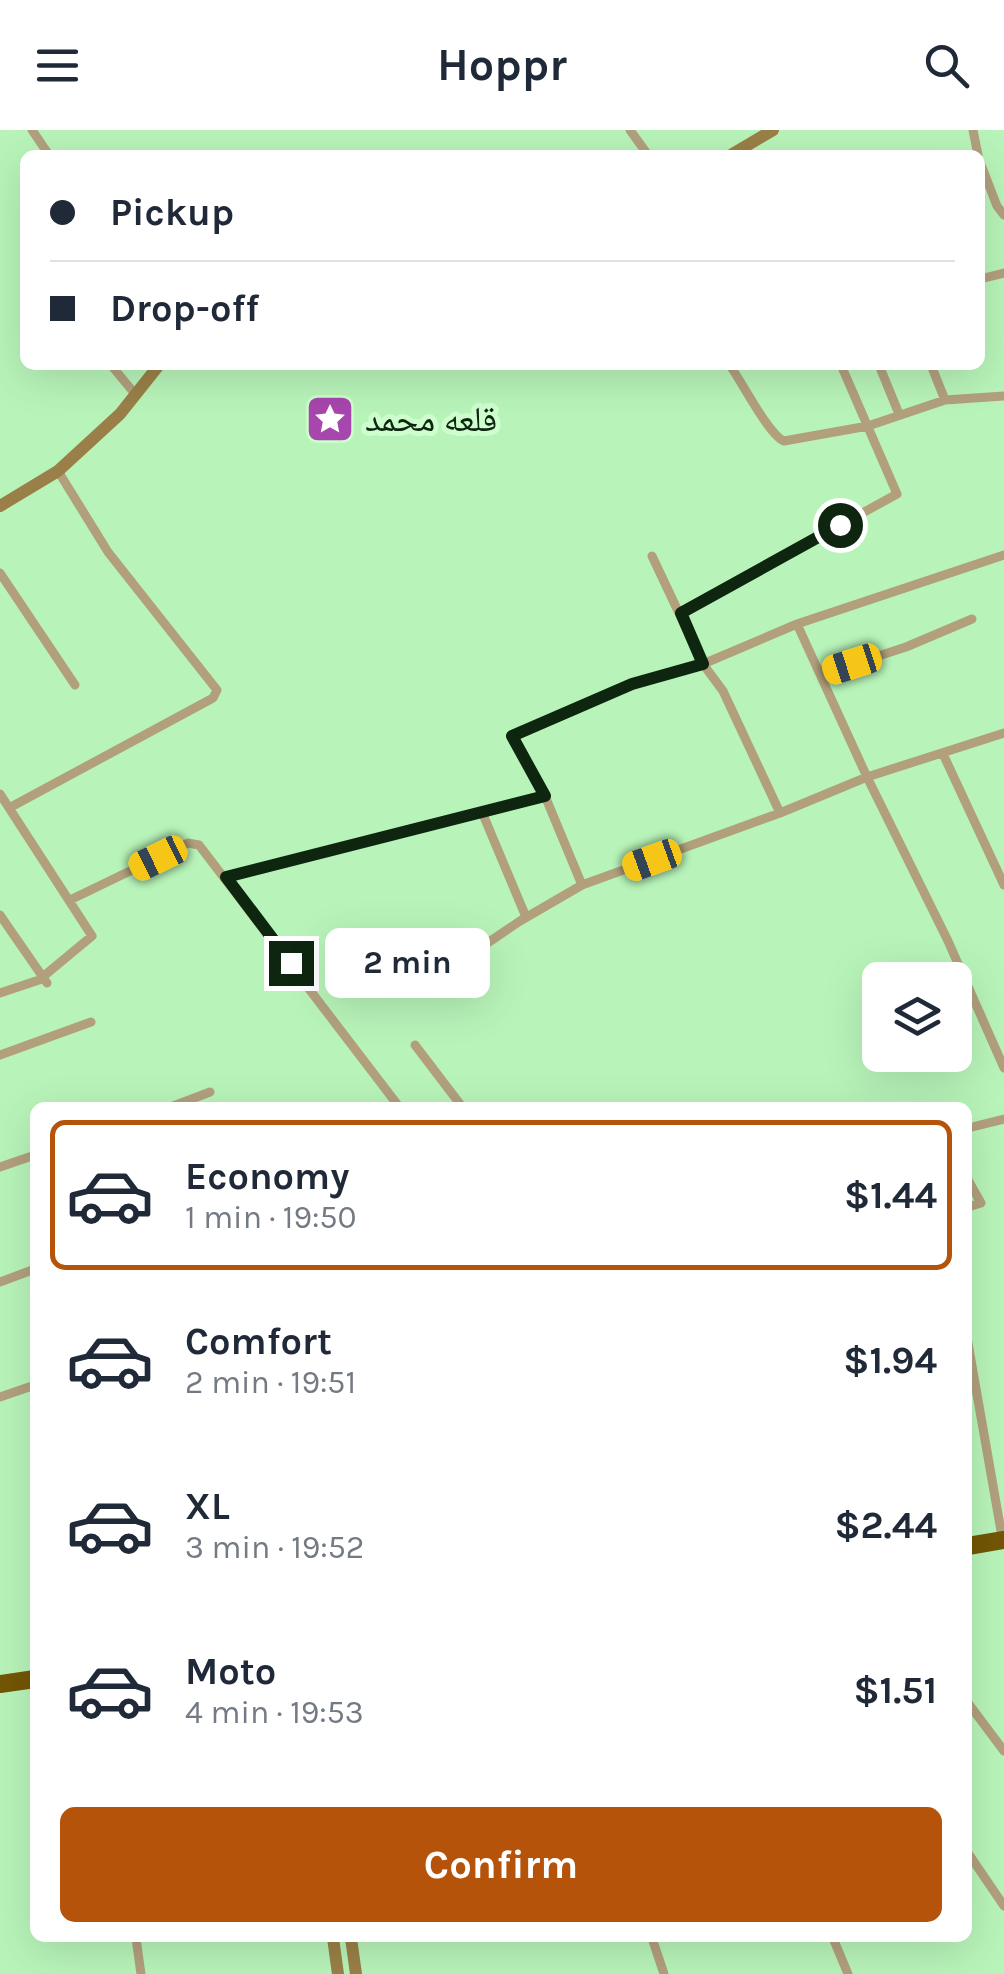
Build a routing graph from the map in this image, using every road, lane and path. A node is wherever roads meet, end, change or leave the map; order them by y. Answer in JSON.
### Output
{"nodes":[{"id":1,"x":773,"y":130,"type":"edge"},
{"id":2,"x":739,"y":150,"type":"edge"},
{"id":3,"x":985,"y":174,"type":"edge"},
{"id":4,"x":1004,"y":215,"type":"edge"},
{"id":5,"x":115,"y":370,"type":"edge"},
{"id":6,"x":156,"y":370,"type":"edge"},
{"id":7,"x":733,"y":370,"type":"edge"},
{"id":8,"x":843,"y":370,"type":"edge"},
{"id":9,"x":881,"y":370,"type":"edge"},
{"id":10,"x":933,"y":370,"type":"edge"},
{"id":11,"x":135,"y":394,"type":"junction"},
{"id":12,"x":1004,"y":396,"type":"edge"},
{"id":13,"x":945,"y":400,"type":"junction"},
{"id":14,"x":899,"y":414,"type":"junction"},
{"id":15,"x":868,"y":426,"type":"junction"},
{"id":16,"x":58,"y":471,"type":"junction"},
{"id":17,"x":0,"y":506,"type":"edge"},
{"id":18,"x":1004,"y":555,"type":"edge"},
{"id":19,"x":652,"y":556,"type":"dead end"},
{"id":20,"x":0,"y":574,"type":"edge"},
{"id":21,"x":681,"y":613,"type":"junction"},
{"id":22,"x":972,"y":620,"type":"dead end"},
{"id":23,"x":797,"y":624,"type":"junction"},
{"id":24,"x":703,"y":664,"type":"junction"},
{"id":25,"x":823,"y":674,"type":"junction"},
{"id":26,"x":76,"y":685,"type":"dead end"},
{"id":27,"x":1004,"y":733,"type":"edge"},
{"id":28,"x":943,"y":754,"type":"junction"},
{"id":29,"x":867,"y":776,"type":"junction"},
{"id":30,"x":0,"y":794,"type":"edge"},
{"id":31,"x":545,"y":796,"type":"junction"},
{"id":32,"x":9,"y":808,"type":"junction"},
{"id":33,"x":482,"y":812,"type":"junction"},
{"id":34,"x":780,"y":812,"type":"junction"},
{"id":35,"x":226,"y":877,"type":"junction"},
{"id":36,"x":582,"y":885,"type":"junction"},
{"id":37,"x":1004,"y":885,"type":"edge"},
{"id":38,"x":70,"y":900,"type":"junction"},
{"id":39,"x":0,"y":915,"type":"edge"},
{"id":40,"x":526,"y":917,"type":"junction"},
{"id":41,"x":460,"y":961,"type":"dead end"},
{"id":42,"x":46,"y":979,"type":"junction"},
{"id":43,"x":0,"y":992,"type":"edge"},
{"id":44,"x":91,"y":1022,"type":"dead end"},
{"id":45,"x":414,"y":1045,"type":"dead end"},
{"id":46,"x":0,"y":1055,"type":"edge"},
{"id":47,"x":1004,"y":1068,"type":"edge"},
{"id":48,"x":210,"y":1092,"type":"dead end"},
{"id":49,"x":184,"y":1102,"type":"edge"},
{"id":50,"x":395,"y":1102,"type":"edge"},
{"id":51,"x":459,"y":1102,"type":"edge"},
{"id":52,"x":1004,"y":1120,"type":"edge"},
{"id":53,"x":972,"y":1127,"type":"edge"},
{"id":54,"x":30,"y":1157,"type":"edge"},
{"id":55,"x":0,"y":1167,"type":"edge"},
{"id":56,"x":972,"y":1187,"type":"edge"},
{"id":57,"x":972,"y":1206,"type":"edge"},
{"id":58,"x":30,"y":1271,"type":"edge"},
{"id":59,"x":0,"y":1282,"type":"edge"},
{"id":60,"x":972,"y":1365,"type":"edge"},
{"id":61,"x":30,"y":1388,"type":"edge"},
{"id":62,"x":0,"y":1397,"type":"edge"},
{"id":63,"x":1003,"y":1534,"type":"edge"},
{"id":64,"x":972,"y":1536,"type":"edge"},
{"id":65,"x":972,"y":1545,"type":"edge"},
{"id":66,"x":30,"y":1671,"type":"edge"},
{"id":67,"x":0,"y":1674,"type":"edge"},
{"id":68,"x":30,"y":1680,"type":"edge"},
{"id":69,"x":0,"y":1684,"type":"edge"},
{"id":70,"x":972,"y":1708,"type":"edge"},
{"id":71,"x":1004,"y":1750,"type":"edge"},
{"id":72,"x":972,"y":1858,"type":"edge"},
{"id":73,"x":1004,"y":1906,"type":"edge"},
{"id":74,"x":136,"y":1942,"type":"edge"},
{"id":75,"x":334,"y":1942,"type":"edge"},
{"id":76,"x":352,"y":1942,"type":"edge"},
{"id":77,"x":653,"y":1942,"type":"edge"},
{"id":78,"x":834,"y":1942,"type":"edge"},
{"id":79,"x":140,"y":1974,"type":"edge"},
{"id":80,"x":338,"y":1974,"type":"edge"},
{"id":81,"x":356,"y":1974,"type":"edge"},
{"id":82,"x":664,"y":1974,"type":"edge"},
{"id":83,"x":848,"y":1974,"type":"edge"}],
"edges":[{"from":1,"to":2,"type":"street"},
{"from":3,"to":4,"type":"street"},
{"from":5,"to":11,"type":"street"},
{"from":6,"to":11,"type":"street"},
{"from":7,"to":15,"type":"street"},
{"from":8,"to":15,"type":"street"},
{"from":9,"to":14,"type":"street"},
{"from":10,"to":13,"type":"street"},
{"from":11,"to":16,"type":"street"},
{"from":12,"to":13,"type":"street"},
{"from":13,"to":14,"type":"street"},
{"from":14,"to":15,"type":"street"},
{"from":15,"to":21,"type":"street"},
{"from":16,"to":17,"type":"street"},
{"from":16,"to":32,"type":"street"},
{"from":18,"to":23,"type":"street"},
{"from":19,"to":21,"type":"street"},
{"from":20,"to":26,"type":"street"},
{"from":21,"to":24,"type":"street"},
{"from":22,"to":25,"type":"street"},
{"from":23,"to":24,"type":"street"},
{"from":23,"to":25,"type":"street"},
{"from":24,"to":31,"type":"street"},
{"from":24,"to":34,"type":"street"},
{"from":25,"to":29,"type":"street"},
{"from":27,"to":28,"type":"street"},
{"from":28,"to":29,"type":"street"},
{"from":28,"to":37,"type":"street"},
{"from":29,"to":34,"type":"street"},
{"from":29,"to":47,"type":"street"},
{"from":30,"to":32,"type":"street"},
{"from":31,"to":33,"type":"street"},
{"from":31,"to":36,"type":"street"},
{"from":32,"to":38,"type":"street"},
{"from":33,"to":35,"type":"street"},
{"from":33,"to":40,"type":"street"},
{"from":34,"to":36,"type":"street"},
{"from":35,"to":38,"type":"street"},
{"from":35,"to":50,"type":"street"},
{"from":36,"to":40,"type":"street"},
{"from":38,"to":42,"type":"street"},
{"from":39,"to":42,"type":"street"},
{"from":40,"to":41,"type":"street"},
{"from":42,"to":43,"type":"street"},
{"from":44,"to":46,"type":"street"},
{"from":45,"to":51,"type":"street"},
{"from":48,"to":49,"type":"street"},
{"from":52,"to":53,"type":"street"},
{"from":54,"to":55,"type":"street"},
{"from":56,"to":57,"type":"street"},
{"from":58,"to":59,"type":"street"},
{"from":60,"to":63,"type":"street"},
{"from":61,"to":62,"type":"street"},
{"from":63,"to":64,"type":"highway"},
{"from":63,"to":65,"type":"highway"},
{"from":66,"to":67,"type":"highway"},
{"from":68,"to":69,"type":"highway"},
{"from":70,"to":71,"type":"street"},
{"from":72,"to":73,"type":"street"},
{"from":74,"to":79,"type":"street"},
{"from":75,"to":80,"type":"street"},
{"from":76,"to":81,"type":"street"},
{"from":77,"to":82,"type":"street"},
{"from":78,"to":83,"type":"street"}]}
